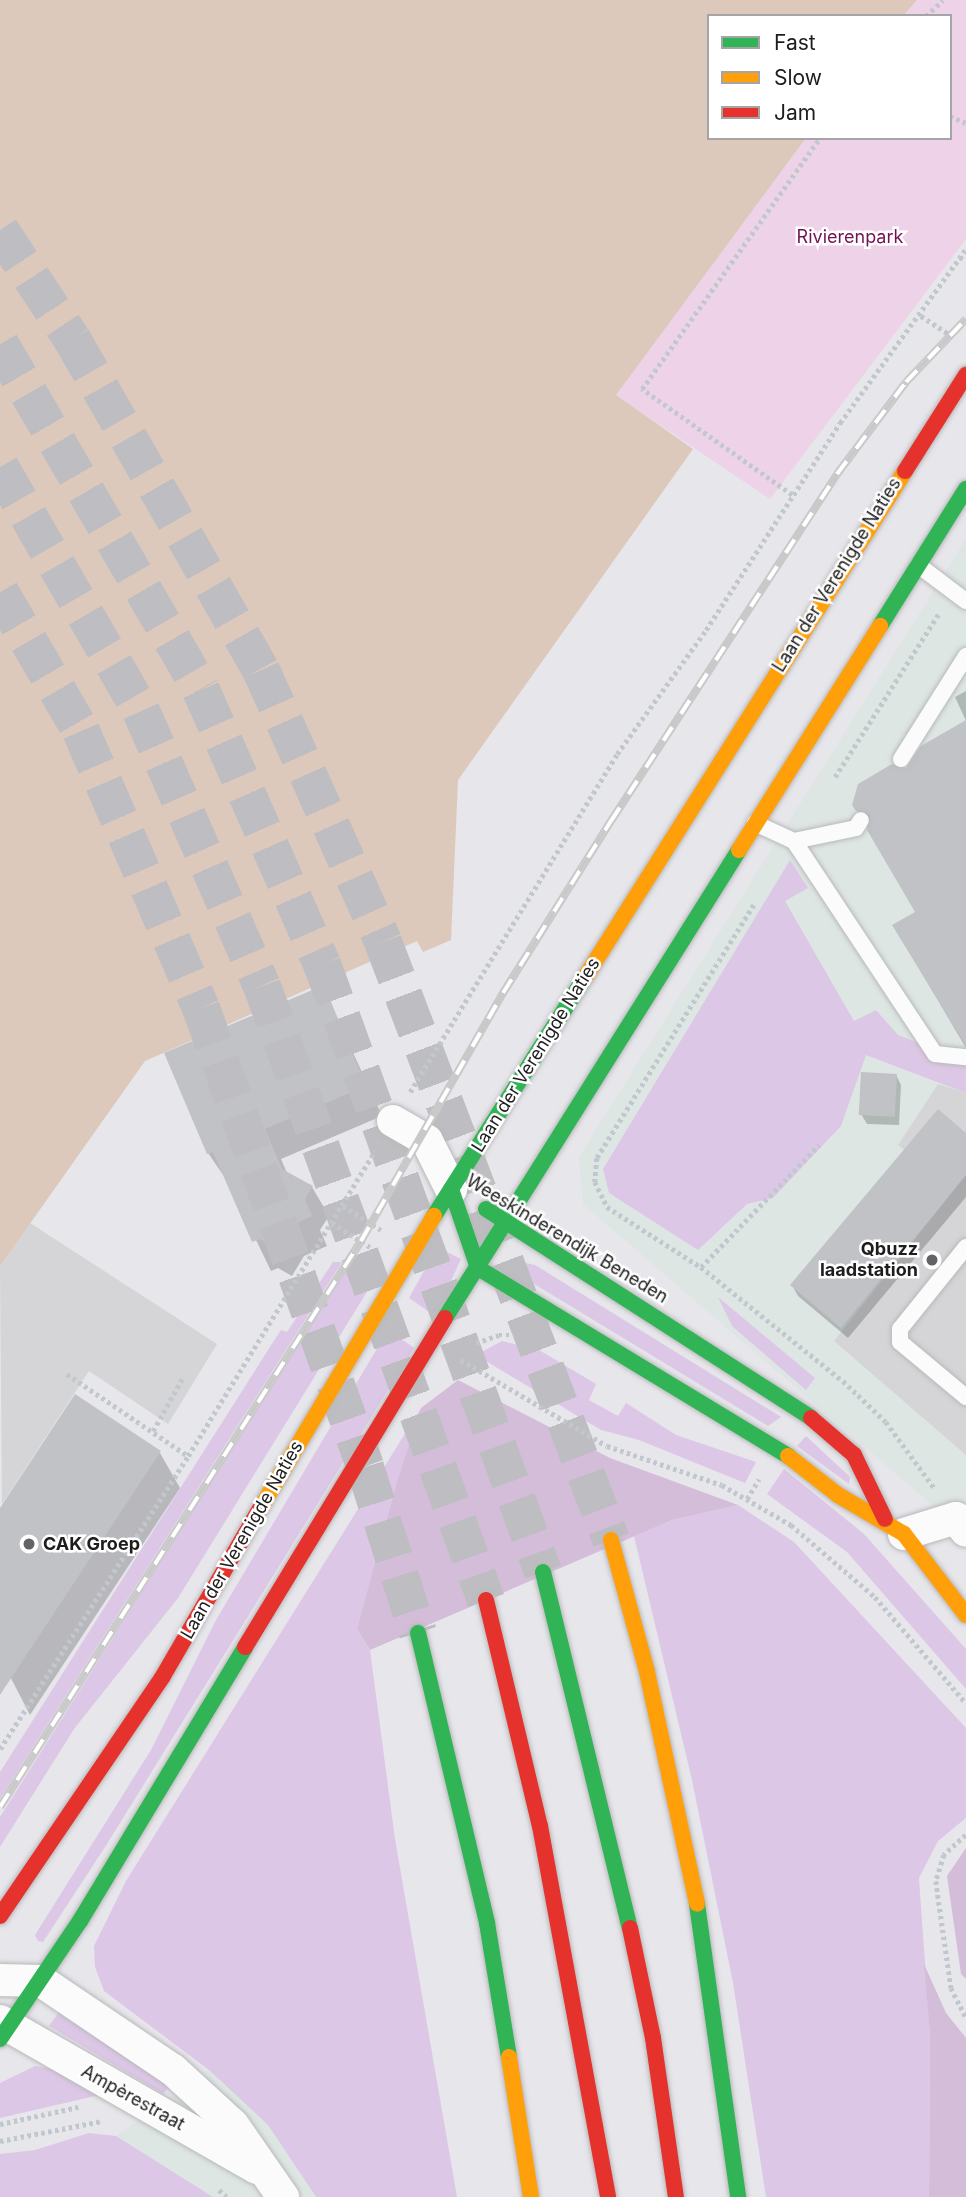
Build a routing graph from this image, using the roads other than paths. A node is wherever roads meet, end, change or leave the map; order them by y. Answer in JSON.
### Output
{"nodes":[{"id":1,"x":966,"y":375,"type":"edge"},
{"id":2,"x":966,"y":489,"type":"edge"},
{"id":3,"x":918,"y":565,"type":"junction"},
{"id":4,"x":960,"y":596,"type":"edge"},
{"id":5,"x":966,"y":656,"type":"edge"},
{"id":6,"x":901,"y":759,"type":"dead end"},
{"id":7,"x":861,"y":820,"type":"dead end"},
{"id":8,"x":755,"y":823,"type":"junction"},
{"id":9,"x":794,"y":841,"type":"junction"},
{"id":10,"x":966,"y":1057,"type":"edge"},
{"id":11,"x":393,"y":1121,"type":"road end"},
{"id":12,"x":451,"y":1189,"type":"junction"},
{"id":13,"x":507,"y":1221,"type":"junction"},
{"id":14,"x":966,"y":1247,"type":"edge"},
{"id":15,"x":478,"y":1268,"type":"junction"},
{"id":16,"x":966,"y":1397,"type":"edge"},
{"id":17,"x":963,"y":1518,"type":"edge"},
{"id":18,"x":895,"y":1526,"type":"junction"},
{"id":19,"x":611,"y":1540,"type":"tunnel mouth"},
{"id":20,"x":544,"y":1572,"type":"tunnel mouth"},
{"id":21,"x":486,"y":1600,"type":"tunnel mouth"},
{"id":22,"x":966,"y":1615,"type":"edge"},
{"id":23,"x":418,"y":1633,"type":"tunnel mouth"},
{"id":24,"x":0,"y":1916,"type":"edge"},
{"id":25,"x":0,"y":1980,"type":"edge"},
{"id":26,"x":41,"y":1981,"type":"junction"},
{"id":27,"x":2,"y":2029,"type":"edge"},
{"id":28,"x":275,"y":2186,"type":"edge"},
{"id":29,"x":531,"y":2197,"type":"edge"},
{"id":30,"x":608,"y":2197,"type":"edge"},
{"id":31,"x":676,"y":2197,"type":"edge"},
{"id":32,"x":738,"y":2197,"type":"edge"}],
"edges":[{"from":1,"to":12,"type":"main road","name":"Laan der Verenigde Naties"},
{"from":2,"to":3,"type":"main road"},
{"from":3,"to":4,"type":"lane"},
{"from":3,"to":8,"type":"main road"},
{"from":5,"to":6,"type":"lane"},
{"from":7,"to":9,"type":"lane"},
{"from":8,"to":9,"type":"lane"},
{"from":8,"to":13,"type":"main road"},
{"from":9,"to":10,"type":"lane"},
{"from":11,"to":12,"type":"street"},
{"from":12,"to":13,"type":"main road","name":"Weeskinderendijk Beneden"},
{"from":12,"to":15,"type":"main road","name":"Weeskinderendijk Beneden"},
{"from":12,"to":24,"type":"main road","name":"Laan der Verenigde Naties"},
{"from":13,"to":15,"type":"main road"},
{"from":13,"to":18,"type":"main road","name":"Weeskinderendijk Beneden"},
{"from":14,"to":16,"type":"lane"},
{"from":15,"to":18,"type":"main road","name":"Weeskinderendijk Beneden"},
{"from":15,"to":26,"type":"main road"},
{"from":17,"to":18,"type":"street"},
{"from":18,"to":22,"type":"main road","name":"Weeskinderendijk Beneden"},
{"from":19,"to":32,"type":"main road"},
{"from":20,"to":31,"type":"main road"},
{"from":21,"to":30,"type":"main road"},
{"from":23,"to":29,"type":"main road"},
{"from":25,"to":26,"type":"street"},
{"from":26,"to":27,"type":"main road"},
{"from":26,"to":28,"type":"street","name":"Ampèrestraat"},
{"from":27,"to":28,"type":"street","name":"Ampèrestraat"}]}
